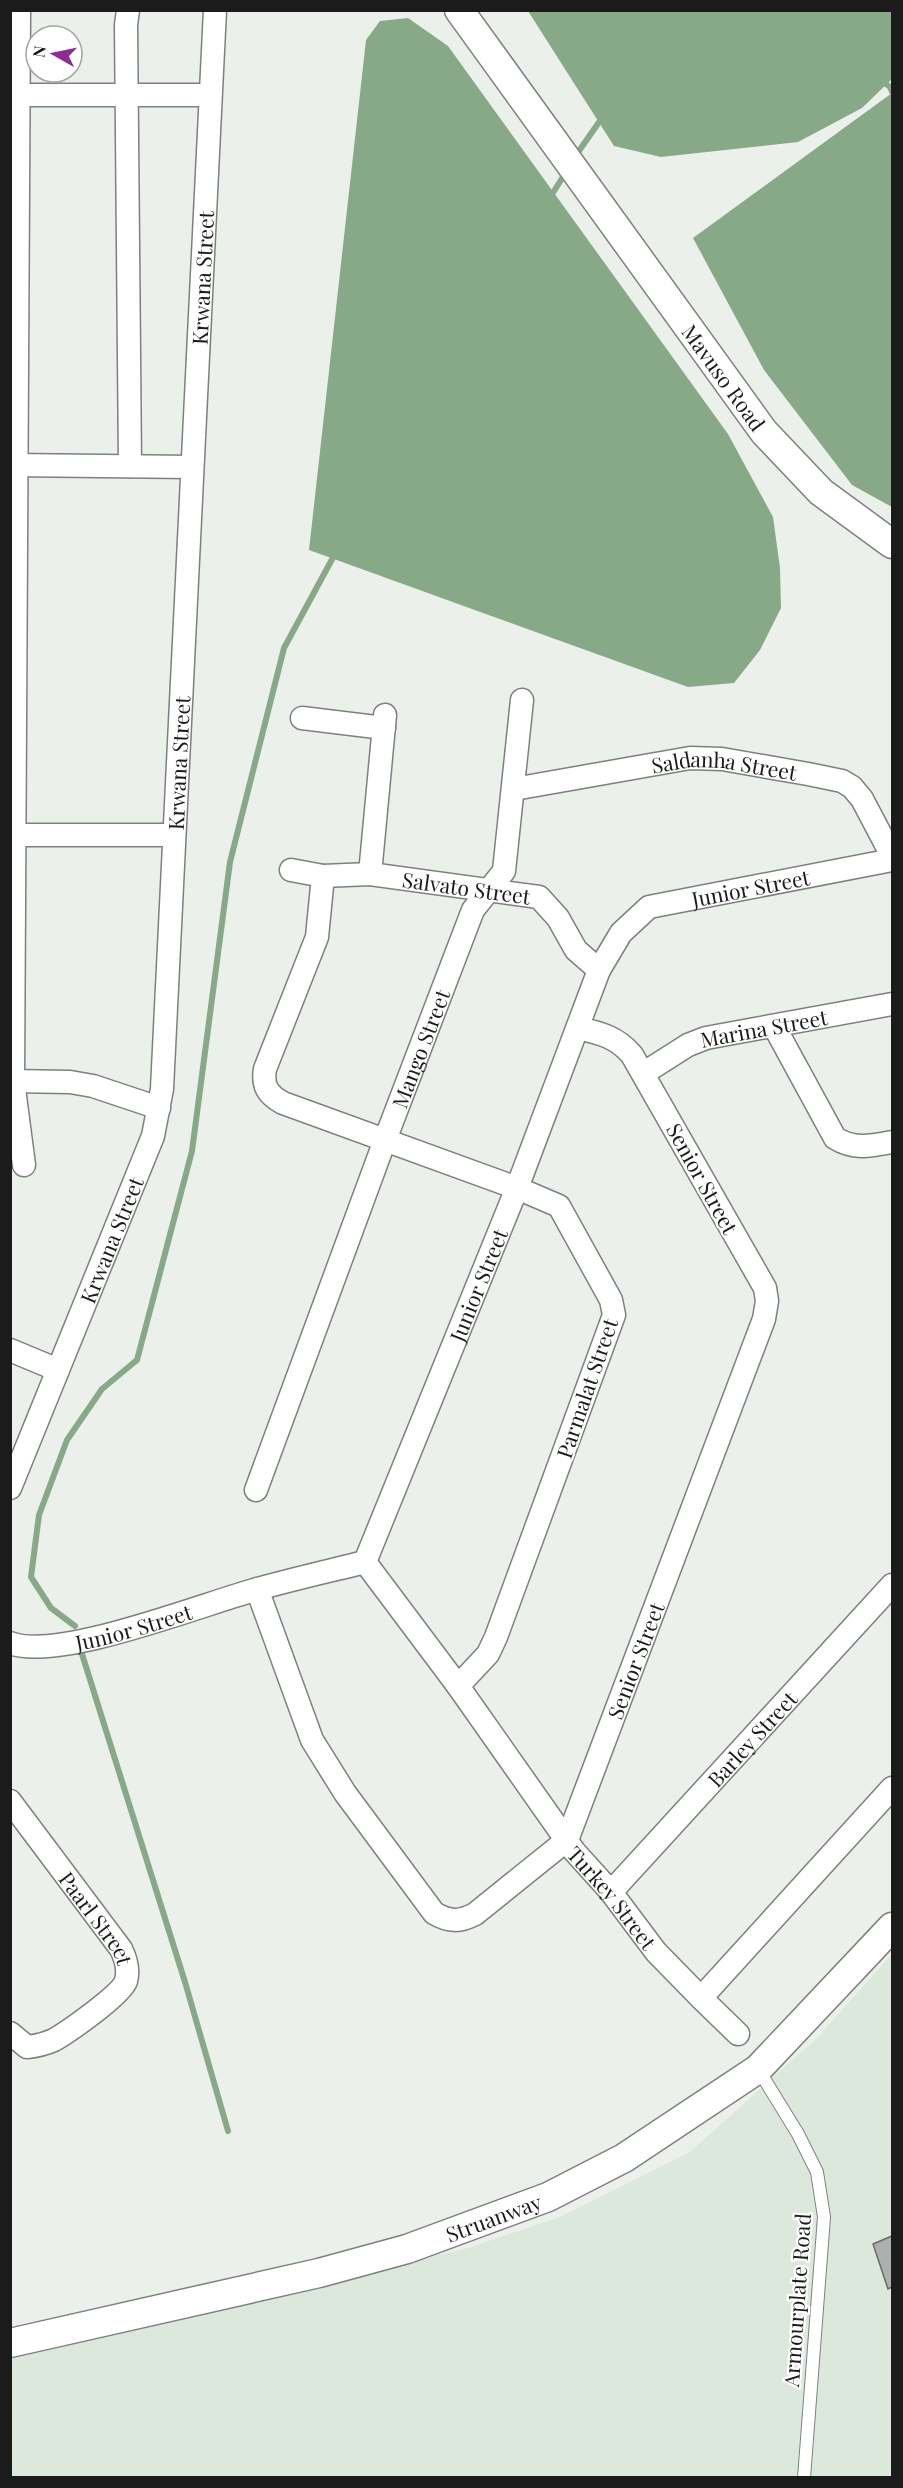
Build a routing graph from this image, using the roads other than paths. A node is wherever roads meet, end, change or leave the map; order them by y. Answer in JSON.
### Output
{"nodes":[{"id":1,"x":19,"y":10,"type":"edge"},
{"id":2,"x":128,"y":10,"type":"edge"},
{"id":3,"x":214,"y":10,"type":"edge"},
{"id":4,"x":459,"y":10,"type":"edge"},
{"id":5,"x":210,"y":95,"type":"junction"},
{"id":6,"x":14,"y":96,"type":"edge"},
{"id":7,"x":127,"y":96,"type":"junction"},
{"id":8,"x":14,"y":465,"type":"edge"},
{"id":9,"x":130,"y":466,"type":"junction"},
{"id":10,"x":192,"y":467,"type":"junction"},
{"id":11,"x":892,"y":544,"type":"edge"},
{"id":12,"x":13,"y":583,"type":"edge"},
{"id":13,"x":522,"y":700,"type":"dead end"},
{"id":14,"x":302,"y":718,"type":"dead end"},
{"id":15,"x":514,"y":789,"type":"junction"},
{"id":16,"x":12,"y":835,"type":"edge"},
{"id":17,"x":174,"y":835,"type":"junction"},
{"id":18,"x":892,"y":858,"type":"edge"},
{"id":19,"x":291,"y":870,"type":"dead end"},
{"id":20,"x":370,"y":874,"type":"junction"},
{"id":21,"x":323,"y":876,"type":"junction"},
{"id":22,"x":492,"y":889,"type":"junction"},
{"id":23,"x":599,"y":970,"type":"junction"},
{"id":24,"x":892,"y":1004,"type":"edge"},
{"id":25,"x":774,"y":1026,"type":"junction"},
{"id":26,"x":578,"y":1028,"type":"junction"},
{"id":27,"x":644,"y":1073,"type":"junction"},
{"id":28,"x":12,"y":1081,"type":"edge"},
{"id":29,"x":159,"y":1108,"type":"junction"},
{"id":30,"x":385,"y":1140,"type":"junction"},
{"id":31,"x":892,"y":1142,"type":"edge"},
{"id":32,"x":24,"y":1165,"type":"dead end"},
{"id":33,"x":518,"y":1188,"type":"junction"},
{"id":34,"x":10,"y":1350,"type":"edge"},
{"id":35,"x":58,"y":1370,"type":"junction"},
{"id":36,"x":10,"y":1488,"type":"edge"},
{"id":37,"x":256,"y":1490,"type":"dead end"},
{"id":38,"x":365,"y":1562,"type":"junction"},
{"id":39,"x":257,"y":1589,"type":"junction"},
{"id":40,"x":891,"y":1591,"type":"edge"},
{"id":41,"x":10,"y":1643,"type":"edge"},
{"id":42,"x":458,"y":1686,"type":"junction"},
{"id":43,"x":892,"y":1788,"type":"edge"},
{"id":44,"x":10,"y":1801,"type":"edge"},
{"id":45,"x":567,"y":1840,"type":"junction"},
{"id":46,"x":611,"y":1892,"type":"junction"},
{"id":47,"x":892,"y":1927,"type":"edge"},
{"id":48,"x":701,"y":1998,"type":"junction"},
{"id":49,"x":10,"y":2033,"type":"edge"},
{"id":50,"x":738,"y":2034,"type":"dead end"},
{"id":51,"x":758,"y":2069,"type":"junction"},
{"id":52,"x":10,"y":2343,"type":"edge"},
{"id":53,"x":804,"y":2478,"type":"edge"}],
"edges":[{"from":1,"to":6,"type":"street"},
{"from":2,"to":7,"type":"street"},
{"from":3,"to":5,"type":"street","name":"Krwana Street"},
{"from":4,"to":11,"type":"street","name":"Mavuso Road"},
{"from":5,"to":7,"type":"street"},
{"from":5,"to":10,"type":"street","name":"Krwana Street"},
{"from":6,"to":7,"type":"street"},
{"from":6,"to":8,"type":"street"},
{"from":7,"to":9,"type":"street"},
{"from":8,"to":9,"type":"street"},
{"from":8,"to":12,"type":"street"},
{"from":9,"to":10,"type":"street"},
{"from":10,"to":17,"type":"street","name":"Krwana Street"},
{"from":12,"to":16,"type":"street"},
{"from":13,"to":15,"type":"street","name":"Mango Street"},
{"from":14,"to":20,"type":"street"},
{"from":15,"to":18,"type":"street","name":"Saldanha Street"},
{"from":15,"to":22,"type":"street","name":"Mango Street"},
{"from":16,"to":17,"type":"street"},
{"from":16,"to":28,"type":"street"},
{"from":17,"to":29,"type":"street","name":"Krwana Street"},
{"from":18,"to":23,"type":"street","name":"Junior Street"},
{"from":19,"to":21,"type":"street","name":"Salvato Street"},
{"from":20,"to":21,"type":"street","name":"Salvato Street"},
{"from":20,"to":22,"type":"street","name":"Salvato Street"},
{"from":21,"to":30,"type":"street","name":"Parmalat Street"},
{"from":22,"to":23,"type":"street","name":"Salvato Street"},
{"from":22,"to":30,"type":"street","name":"Mango Street"},
{"from":23,"to":26,"type":"street","name":"Junior Street"},
{"from":24,"to":25,"type":"street","name":"Marina Street"},
{"from":25,"to":27,"type":"street","name":"Marina Street"},
{"from":25,"to":31,"type":"street"},
{"from":26,"to":27,"type":"street","name":"Senior Street"},
{"from":26,"to":33,"type":"street","name":"Junior Street"},
{"from":27,"to":45,"type":"street","name":"Senior Street"},
{"from":28,"to":29,"type":"street"},
{"from":28,"to":32,"type":"street"},
{"from":29,"to":35,"type":"street","name":"Krwana Street"},
{"from":30,"to":33,"type":"street","name":"Parmalat Street"},
{"from":30,"to":37,"type":"street","name":"Mango Street"},
{"from":33,"to":38,"type":"street","name":"Junior Street"},
{"from":33,"to":42,"type":"street","name":"Parmalat Street"},
{"from":34,"to":35,"type":"street"},
{"from":35,"to":36,"type":"street","name":"Krwana Street"},
{"from":38,"to":39,"type":"street","name":"Junior Street"},
{"from":38,"to":42,"type":"street","name":"Turkey Street"},
{"from":39,"to":41,"type":"street","name":"Junior Street"},
{"from":39,"to":45,"type":"street"},
{"from":40,"to":46,"type":"street","name":"Barley Street"},
{"from":42,"to":45,"type":"street","name":"Turkey Street"},
{"from":43,"to":48,"type":"street"},
{"from":44,"to":49,"type":"street","name":"Paarl Street"},
{"from":45,"to":46,"type":"street","name":"Turkey Street"},
{"from":46,"to":48,"type":"street","name":"Turkey Street"},
{"from":47,"to":51,"type":"street","name":"Struanway"},
{"from":48,"to":50,"type":"street","name":"Turkey Street"},
{"from":51,"to":52,"type":"street","name":"Struanway"},
{"from":51,"to":53,"type":"lane","name":"Armourplate Road"}]}
